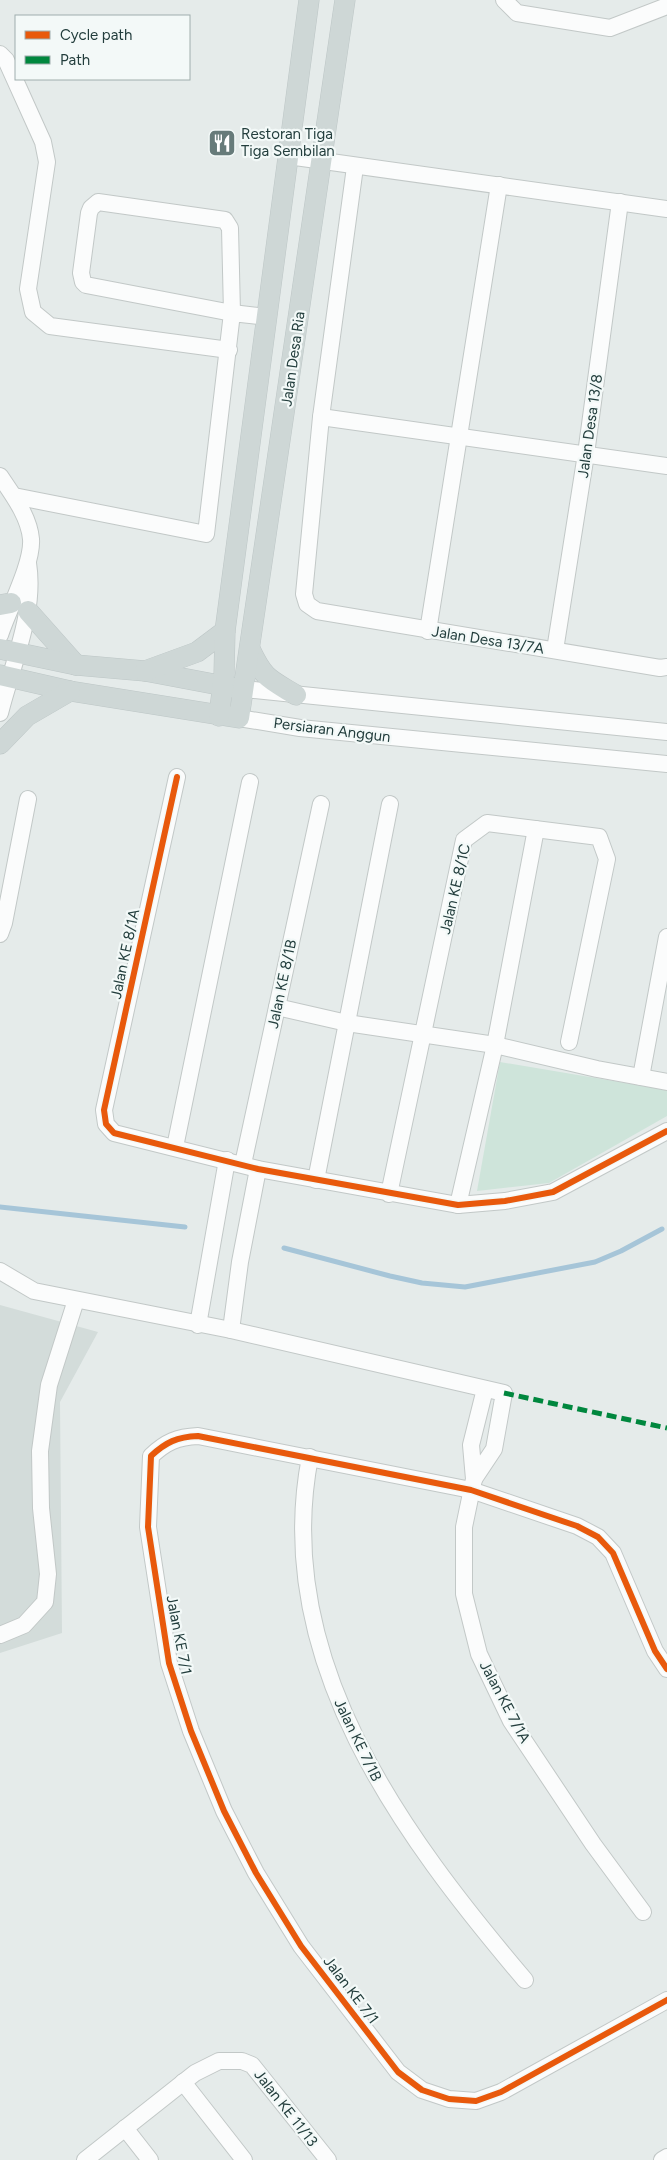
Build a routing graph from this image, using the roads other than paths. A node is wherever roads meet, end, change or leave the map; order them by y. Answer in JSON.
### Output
{"nodes":[{"id":1,"x":309,"y":0,"type":"edge"},
{"id":2,"x":345,"y":0,"type":"edge"},
{"id":3,"x":504,"y":0,"type":"edge"},
{"id":4,"x":655,"y":6,"type":"edge"},
{"id":5,"x":0,"y":54,"type":"edge"},
{"id":6,"x":15,"y":80,"type":"edge"},
{"id":7,"x":15,"y":80,"type":"edge"},
{"id":8,"x":288,"y":156,"type":"junction"},
{"id":9,"x":322,"y":161,"type":"junction"},
{"id":10,"x":355,"y":166,"type":"junction"},
{"id":11,"x":499,"y":185,"type":"junction"},
{"id":12,"x":620,"y":202,"type":"junction"},
{"id":13,"x":667,"y":209,"type":"edge"},
{"id":14,"x":232,"y":313,"type":"junction"},
{"id":15,"x":267,"y":317,"type":"junction"},
{"id":16,"x":229,"y":350,"type":"junction"},
{"id":17,"x":321,"y":417,"type":"junction"},
{"id":18,"x":460,"y":438,"type":"junction"},
{"id":19,"x":586,"y":454,"type":"junction"},
{"id":20,"x":667,"y":466,"type":"edge"},
{"id":21,"x":0,"y":476,"type":"edge"},
{"id":22,"x":14,"y":496,"type":"junction"},
{"id":23,"x":13,"y":606,"type":"edge"},
{"id":24,"x":225,"y":631,"type":"junction"},
{"id":25,"x":428,"y":631,"type":"junction"},
{"id":26,"x":0,"y":635,"type":"edge"},
{"id":27,"x":250,"y":649,"type":"junction"},
{"id":28,"x":8,"y":650,"type":"edge"},
{"id":29,"x":556,"y":650,"type":"junction"},
{"id":30,"x":76,"y":666,"type":"junction"},
{"id":31,"x":663,"y":667,"type":"edge"},
{"id":32,"x":145,"y":671,"type":"junction"},
{"id":33,"x":4,"y":676,"type":"edge"},
{"id":34,"x":222,"y":688,"type":"junction"},
{"id":35,"x":244,"y":689,"type":"junction"},
{"id":36,"x":70,"y":691,"type":"junction"},
{"id":37,"x":296,"y":695,"type":"junction"},
{"id":38,"x":0,"y":714,"type":"edge"},
{"id":39,"x":229,"y":717,"type":"junction"},
{"id":40,"x":667,"y":732,"type":"edge"},
{"id":41,"x":0,"y":744,"type":"edge"},
{"id":42,"x":667,"y":764,"type":"edge"},
{"id":43,"x":176,"y":777,"type":"dead end"},
{"id":44,"x":250,"y":782,"type":"dead end"},
{"id":45,"x":28,"y":800,"type":"dead end"},
{"id":46,"x":321,"y":804,"type":"dead end"},
{"id":47,"x":390,"y":804,"type":"dead end"},
{"id":48,"x":536,"y":830,"type":"junction"},
{"id":49,"x":0,"y":934,"type":"edge"},
{"id":50,"x":667,"y":937,"type":"edge"},
{"id":51,"x":276,"y":1007,"type":"junction"},
{"id":52,"x":347,"y":1022,"type":"junction"},
{"id":53,"x":422,"y":1034,"type":"junction"},
{"id":54,"x":569,"y":1042,"type":"dead end"},
{"id":55,"x":495,"y":1045,"type":"junction"},
{"id":56,"x":641,"y":1077,"type":"junction"},
{"id":57,"x":667,"y":1082,"type":"edge"},
{"id":58,"x":667,"y":1131,"type":"edge"},
{"id":59,"x":175,"y":1146,"type":"junction"},
{"id":60,"x":243,"y":1164,"type":"junction"},
{"id":61,"x":316,"y":1180,"type":"junction"},
{"id":62,"x":389,"y":1194,"type":"junction"},
{"id":63,"x":458,"y":1205,"type":"junction"},
{"id":64,"x":0,"y":1270,"type":"edge"},
{"id":65,"x":76,"y":1300,"type":"junction"},
{"id":66,"x":198,"y":1325,"type":"junction"},
{"id":67,"x":231,"y":1330,"type":"junction"},
{"id":68,"x":485,"y":1389,"type":"junction"},
{"id":69,"x":310,"y":1457,"type":"junction"},
{"id":70,"x":473,"y":1484,"type":"junction"},
{"id":71,"x":0,"y":1635,"type":"edge"},
{"id":72,"x":667,"y":1669,"type":"edge"},
{"id":73,"x":643,"y":1912,"type":"dead end"},
{"id":74,"x":525,"y":1980,"type":"dead end"},
{"id":75,"x":667,"y":2000,"type":"edge"},
{"id":76,"x":183,"y":2082,"type":"junction"},
{"id":77,"x":125,"y":2128,"type":"junction"},
{"id":78,"x":667,"y":2157,"type":"edge"},
{"id":79,"x":85,"y":2160,"type":"edge"},
{"id":80,"x":150,"y":2160,"type":"edge"},
{"id":81,"x":244,"y":2160,"type":"edge"},
{"id":82,"x":328,"y":2160,"type":"edge"},
{"id":83,"x":662,"y":2160,"type":"edge"}],
"edges":[{"from":1,"to":8,"type":"main road","name":"Jalan Desa Ria"},
{"from":2,"to":9,"type":"main road","name":"Jalan Desa Ria"},
{"from":3,"to":4,"type":"street"},
{"from":5,"to":6,"type":"street"},
{"from":7,"to":16,"type":"street"},
{"from":8,"to":9,"type":"street"},
{"from":8,"to":15,"type":"main road","name":"Jalan Desa Ria"},
{"from":9,"to":10,"type":"street"},
{"from":9,"to":27,"type":"main road","name":"Jalan Desa Ria"},
{"from":10,"to":11,"type":"street"},
{"from":10,"to":17,"type":"street"},
{"from":11,"to":12,"type":"street"},
{"from":11,"to":18,"type":"street"},
{"from":12,"to":13,"type":"street"},
{"from":12,"to":19,"type":"street","name":"Jalan Desa 13/8"},
{"from":14,"to":14,"type":"street"},
{"from":14,"to":15,"type":"street"},
{"from":14,"to":16,"type":"street"},
{"from":15,"to":24,"type":"main road","name":"Jalan Desa Ria"},
{"from":16,"to":22,"type":"street"},
{"from":17,"to":18,"type":"street"},
{"from":17,"to":25,"type":"street","name":"Jalan Desa 13/7A"},
{"from":18,"to":19,"type":"street"},
{"from":18,"to":25,"type":"street"},
{"from":19,"to":20,"type":"street"},
{"from":19,"to":29,"type":"street","name":"Jalan Desa 13/8"},
{"from":21,"to":22,"type":"street"},
{"from":22,"to":23,"type":"street"},
{"from":23,"to":26,"type":"street"},
{"from":23,"to":28,"type":"street"},
{"from":23,"to":30,"type":"main road"},
{"from":24,"to":32,"type":"main road"},
{"from":24,"to":34,"type":"main road","name":"Jalan Desa Ria"},
{"from":25,"to":29,"type":"street","name":"Jalan Desa 13/7A"},
{"from":27,"to":35,"type":"main road","name":"Jalan Desa Ria"},
{"from":27,"to":37,"type":"main road"},
{"from":28,"to":30,"type":"main road","name":"Persiaran Anggun"},
{"from":28,"to":33,"type":"street"},
{"from":29,"to":31,"type":"street","name":"Jalan Desa 13/7A"},
{"from":30,"to":32,"type":"main road","name":"Persiaran Anggun"},
{"from":32,"to":34,"type":"main road","name":"Persiaran Anggun"},
{"from":33,"to":36,"type":"main road","name":"Persiaran Anggun"},
{"from":33,"to":38,"type":"street"},
{"from":34,"to":35,"type":"main road","name":"Persiaran Anggun"},
{"from":34,"to":39,"type":"main road","name":"Jalan Desa Ria"},
{"from":35,"to":37,"type":"street","name":"Persiaran Anggun"},
{"from":35,"to":39,"type":"main road","name":"Jalan Desa Ria"},
{"from":36,"to":39,"type":"main road","name":"Persiaran Anggun"},
{"from":36,"to":41,"type":"main road"},
{"from":37,"to":40,"type":"street","name":"Persiaran Anggun"},
{"from":39,"to":42,"type":"street","name":"Persiaran Anggun"},
{"from":43,"to":59,"type":"street","name":"Jalan KE 8/1A"},
{"from":44,"to":59,"type":"street"},
{"from":45,"to":49,"type":"street"},
{"from":46,"to":51,"type":"street","name":"Jalan KE 8/1B"},
{"from":47,"to":52,"type":"street"},
{"from":48,"to":53,"type":"street","name":"Jalan KE 8/1C"},
{"from":48,"to":54,"type":"street","name":"Jalan KE 8/1C"},
{"from":48,"to":55,"type":"street"},
{"from":50,"to":56,"type":"street"},
{"from":51,"to":52,"type":"street"},
{"from":51,"to":60,"type":"street","name":"Jalan KE 8/1B"},
{"from":52,"to":53,"type":"street"},
{"from":52,"to":61,"type":"street"},
{"from":53,"to":55,"type":"street"},
{"from":53,"to":62,"type":"street","name":"Jalan KE 8/1C"},
{"from":55,"to":56,"type":"street"},
{"from":55,"to":63,"type":"street"},
{"from":56,"to":57,"type":"street"},
{"from":58,"to":63,"type":"street"},
{"from":59,"to":60,"type":"street"},
{"from":60,"to":61,"type":"street"},
{"from":60,"to":66,"type":"street"},
{"from":60,"to":67,"type":"street"},
{"from":61,"to":62,"type":"street"},
{"from":62,"to":63,"type":"street"},
{"from":64,"to":65,"type":"street"},
{"from":65,"to":66,"type":"street"},
{"from":65,"to":71,"type":"street"},
{"from":66,"to":67,"type":"street"},
{"from":67,"to":68,"type":"street"},
{"from":68,"to":70,"type":"street"},
{"from":68,"to":70,"type":"street"},
{"from":69,"to":70,"type":"street","name":"Jalan KE 7/1"},
{"from":69,"to":74,"type":"street","name":"Jalan KE 7/1B"},
{"from":69,"to":75,"type":"street","name":"Jalan KE 7/1"},
{"from":70,"to":72,"type":"street","name":"Jalan KE 7/1"},
{"from":70,"to":73,"type":"street","name":"Jalan KE 7/1A"},
{"from":76,"to":77,"type":"street"},
{"from":76,"to":81,"type":"street"},
{"from":76,"to":82,"type":"street","name":"Jalan KE 11/13"},
{"from":77,"to":79,"type":"street"},
{"from":77,"to":80,"type":"street"},
{"from":78,"to":83,"type":"street"}]}
